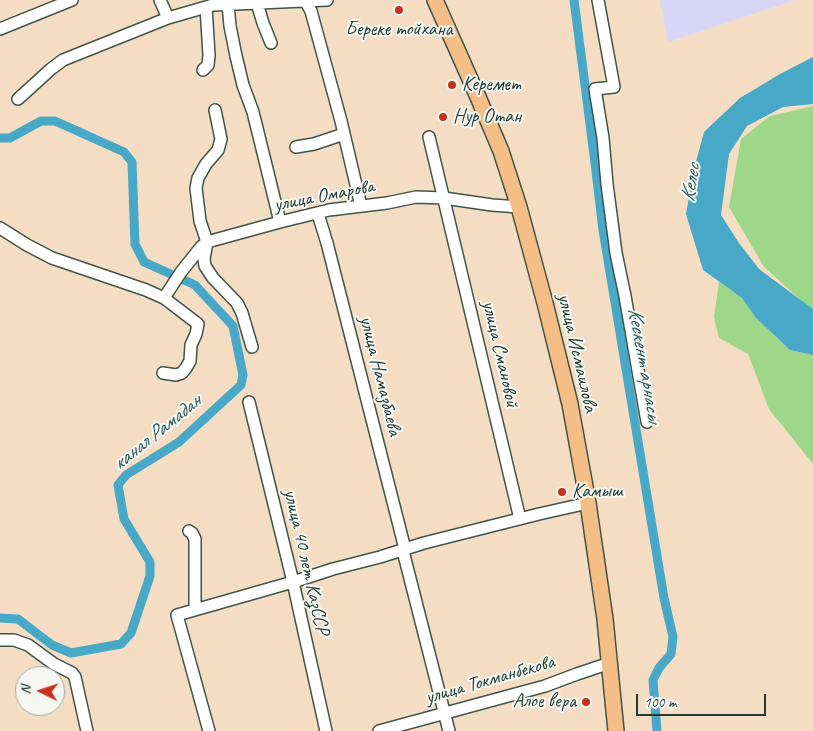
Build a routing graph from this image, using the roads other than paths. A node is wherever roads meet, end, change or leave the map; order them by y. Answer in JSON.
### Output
{"nodes":[{"id":1,"x":72,"y":0,"type":"edge"},
{"id":2,"x":160,"y":0,"type":"edge"},
{"id":3,"x":327,"y":0,"type":"edge"},
{"id":4,"x":435,"y":0,"type":"edge"},
{"id":5,"x":598,"y":0,"type":"edge"},
{"id":6,"x":306,"y":2,"type":"junction"},
{"id":7,"x":228,"y":4,"type":"junction"},
{"id":8,"x":257,"y":4,"type":"junction"},
{"id":9,"x":206,"y":7,"type":"junction"},
{"id":10,"x":168,"y":18,"type":"junction"},
{"id":11,"x":0,"y":29,"type":"edge"},
{"id":12,"x":271,"y":43,"type":"dead end"},
{"id":13,"x":203,"y":70,"type":"dead end"},
{"id":14,"x":18,"y":99,"type":"dead end"},
{"id":15,"x":214,"y":110,"type":"dead end"},
{"id":16,"x":344,"y":134,"type":"junction"},
{"id":17,"x":429,"y":137,"type":"dead end"},
{"id":18,"x":296,"y":147,"type":"dead end"},
{"id":19,"x":444,"y":198,"type":"junction"},
{"id":20,"x":361,"y":206,"type":"junction"},
{"id":21,"x":519,"y":207,"type":"junction"},
{"id":22,"x":318,"y":214,"type":"junction"},
{"id":23,"x":280,"y":222,"type":"junction"},
{"id":24,"x":0,"y":228,"type":"edge"},
{"id":25,"x":207,"y":242,"type":"junction"},
{"id":26,"x":164,"y":298,"type":"junction"},
{"id":27,"x":252,"y":347,"type":"dead end"},
{"id":28,"x":163,"y":373,"type":"dead end"},
{"id":29,"x":249,"y":402,"type":"dead end"},
{"id":30,"x":647,"y":422,"type":"dead end"},
{"id":31,"x":588,"y":502,"type":"junction"},
{"id":32,"x":520,"y":519,"type":"junction"},
{"id":33,"x":189,"y":531,"type":"dead end"},
{"id":34,"x":405,"y":549,"type":"junction"},
{"id":35,"x":293,"y":582,"type":"junction"},
{"id":36,"x":195,"y":609,"type":"junction"},
{"id":37,"x":0,"y":640,"type":"edge"},
{"id":38,"x":610,"y":662,"type":"junction"},
{"id":39,"x":443,"y":714,"type":"junction"},
{"id":40,"x":87,"y":731,"type":"edge"},
{"id":41,"x":209,"y":731,"type":"edge"},
{"id":42,"x":326,"y":731,"type":"edge"},
{"id":43,"x":380,"y":731,"type":"edge"},
{"id":44,"x":448,"y":731,"type":"edge"},
{"id":45,"x":616,"y":731,"type":"edge"}],
"edges":[{"from":1,"to":11,"type":"street"},
{"from":2,"to":10,"type":"street"},
{"from":3,"to":6,"type":"street"},
{"from":4,"to":21,"type":"main road","name":"улица Исмаилова"},
{"from":5,"to":30,"type":"street"},
{"from":6,"to":8,"type":"street"},
{"from":6,"to":16,"type":"street"},
{"from":7,"to":8,"type":"street"},
{"from":7,"to":9,"type":"street"},
{"from":7,"to":23,"type":"street"},
{"from":8,"to":12,"type":"street"},
{"from":9,"to":10,"type":"street"},
{"from":9,"to":13,"type":"street"},
{"from":10,"to":14,"type":"street"},
{"from":15,"to":25,"type":"street"},
{"from":16,"to":18,"type":"street"},
{"from":16,"to":20,"type":"street"},
{"from":17,"to":19,"type":"street","name":"улица Смановой"},
{"from":19,"to":20,"type":"street","name":"улица Омарова"},
{"from":19,"to":21,"type":"street","name":"улица Омарова"},
{"from":19,"to":32,"type":"street","name":"улица Смановой"},
{"from":20,"to":22,"type":"street","name":"улица Омарова"},
{"from":21,"to":31,"type":"main road","name":"улица Исмаилова"},
{"from":22,"to":23,"type":"street","name":"улица Омарова"},
{"from":22,"to":34,"type":"street","name":"улица Намазбаева"},
{"from":23,"to":25,"type":"street","name":"улица Омарова"},
{"from":24,"to":26,"type":"street"},
{"from":25,"to":26,"type":"street"},
{"from":25,"to":27,"type":"street"},
{"from":26,"to":28,"type":"street"},
{"from":29,"to":35,"type":"street","name":"улица 40 лет КазССР"},
{"from":31,"to":32,"type":"street"},
{"from":31,"to":38,"type":"main road","name":"улица Исмаилова"},
{"from":32,"to":34,"type":"street"},
{"from":33,"to":36,"type":"street"},
{"from":34,"to":35,"type":"street"},
{"from":34,"to":39,"type":"street","name":"улица Намазбаева"},
{"from":35,"to":36,"type":"street"},
{"from":35,"to":42,"type":"street","name":"улица 40 лет КазССР"},
{"from":36,"to":41,"type":"street"},
{"from":37,"to":40,"type":"street"},
{"from":38,"to":39,"type":"street","name":"улица Токманбекова"},
{"from":38,"to":45,"type":"main road","name":"улица Исмаилова"},
{"from":39,"to":43,"type":"street","name":"улица Токманбекова"},
{"from":39,"to":44,"type":"street","name":"улица Намазбаева"}]}
